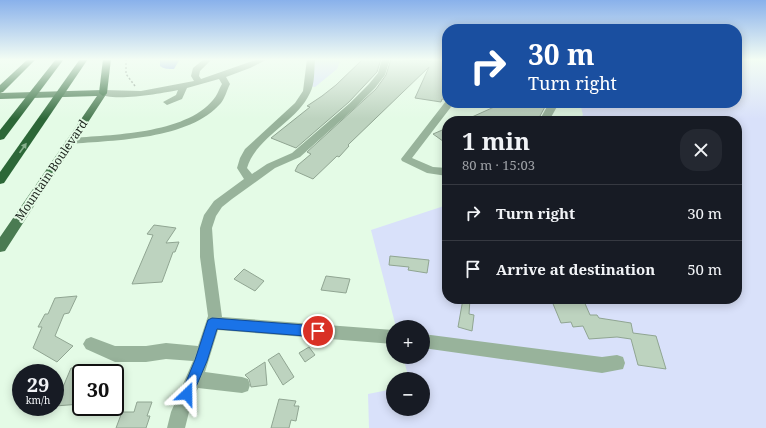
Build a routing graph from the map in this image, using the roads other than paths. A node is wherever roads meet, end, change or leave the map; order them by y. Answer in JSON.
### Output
{"nodes":[{"id":1,"x":11,"y":79,"type":"edge"},
{"id":2,"x":45,"y":79,"type":"edge"},
{"id":3,"x":70,"y":79,"type":"edge"},
{"id":4,"x":105,"y":79,"type":"edge"},
{"id":5,"x":206,"y":79,"type":"edge"},
{"id":6,"x":223,"y":79,"type":"edge"},
{"id":7,"x":309,"y":79,"type":"edge"},
{"id":8,"x":377,"y":79,"type":"edge"},
{"id":9,"x":198,"y":81,"type":"joint"},
{"id":10,"x":183,"y":85,"type":"junction"},
{"id":11,"x":0,"y":90,"type":"edge"},
{"id":12,"x":103,"y":92,"type":"junction"},
{"id":13,"x":0,"y":96,"type":"edge"},
{"id":14,"x":167,"y":102,"type":"dead end"},
{"id":15,"x":445,"y":108,"type":"edge"},
{"id":16,"x":0,"y":137,"type":"edge"},
{"id":17,"x":70,"y":141,"type":"junction"},
{"id":18,"x":442,"y":171,"type":"edge"},
{"id":19,"x":0,"y":180,"type":"edge"},
{"id":20,"x":252,"y":180,"type":"junction"},
{"id":21,"x":0,"y":247,"type":"edge"},
{"id":22,"x":212,"y":323,"type":"junction"},
{"id":23,"x":386,"y":336,"type":"edge"},
{"id":24,"x":430,"y":342,"type":"edge"},
{"id":25,"x":91,"y":344,"type":"dead end"},
{"id":26,"x":203,"y":354,"type":"junction"},
{"id":27,"x":617,"y":363,"type":"dead end"},
{"id":28,"x":194,"y":379,"type":"junction"},
{"id":29,"x":242,"y":385,"type":"dead end"},
{"id":30,"x":176,"y":428,"type":"edge"}],
"edges":[{"from":1,"to":11,"type":"highway"},
{"from":2,"to":16,"type":"highway"},
{"from":19,"to":3,"type":"highway","one_way":true},
{"from":4,"to":12,"type":"highway"},
{"from":5,"to":9,"type":"street"},
{"from":6,"to":17,"type":"street"},
{"from":7,"to":20,"type":"street"},
{"from":8,"to":20,"type":"street"},
{"from":9,"to":10,"type":"street"},
{"from":10,"to":12,"type":"street"},
{"from":10,"to":14,"type":"street"},
{"from":12,"to":13,"type":"main road"},
{"from":12,"to":17,"type":"main road","name":"Mountain Boulevard"},
{"from":15,"to":18,"type":"street"},
{"from":17,"to":21,"type":"main road","name":"Mountain Boulevard"},
{"from":20,"to":22,"type":"street"},
{"from":22,"to":23,"type":"street"},
{"from":22,"to":26,"type":"street"},
{"from":24,"to":27,"type":"street"},
{"from":25,"to":26,"type":"street"},
{"from":26,"to":28,"type":"street"},
{"from":28,"to":29,"type":"street"},
{"from":28,"to":30,"type":"street"}]}
